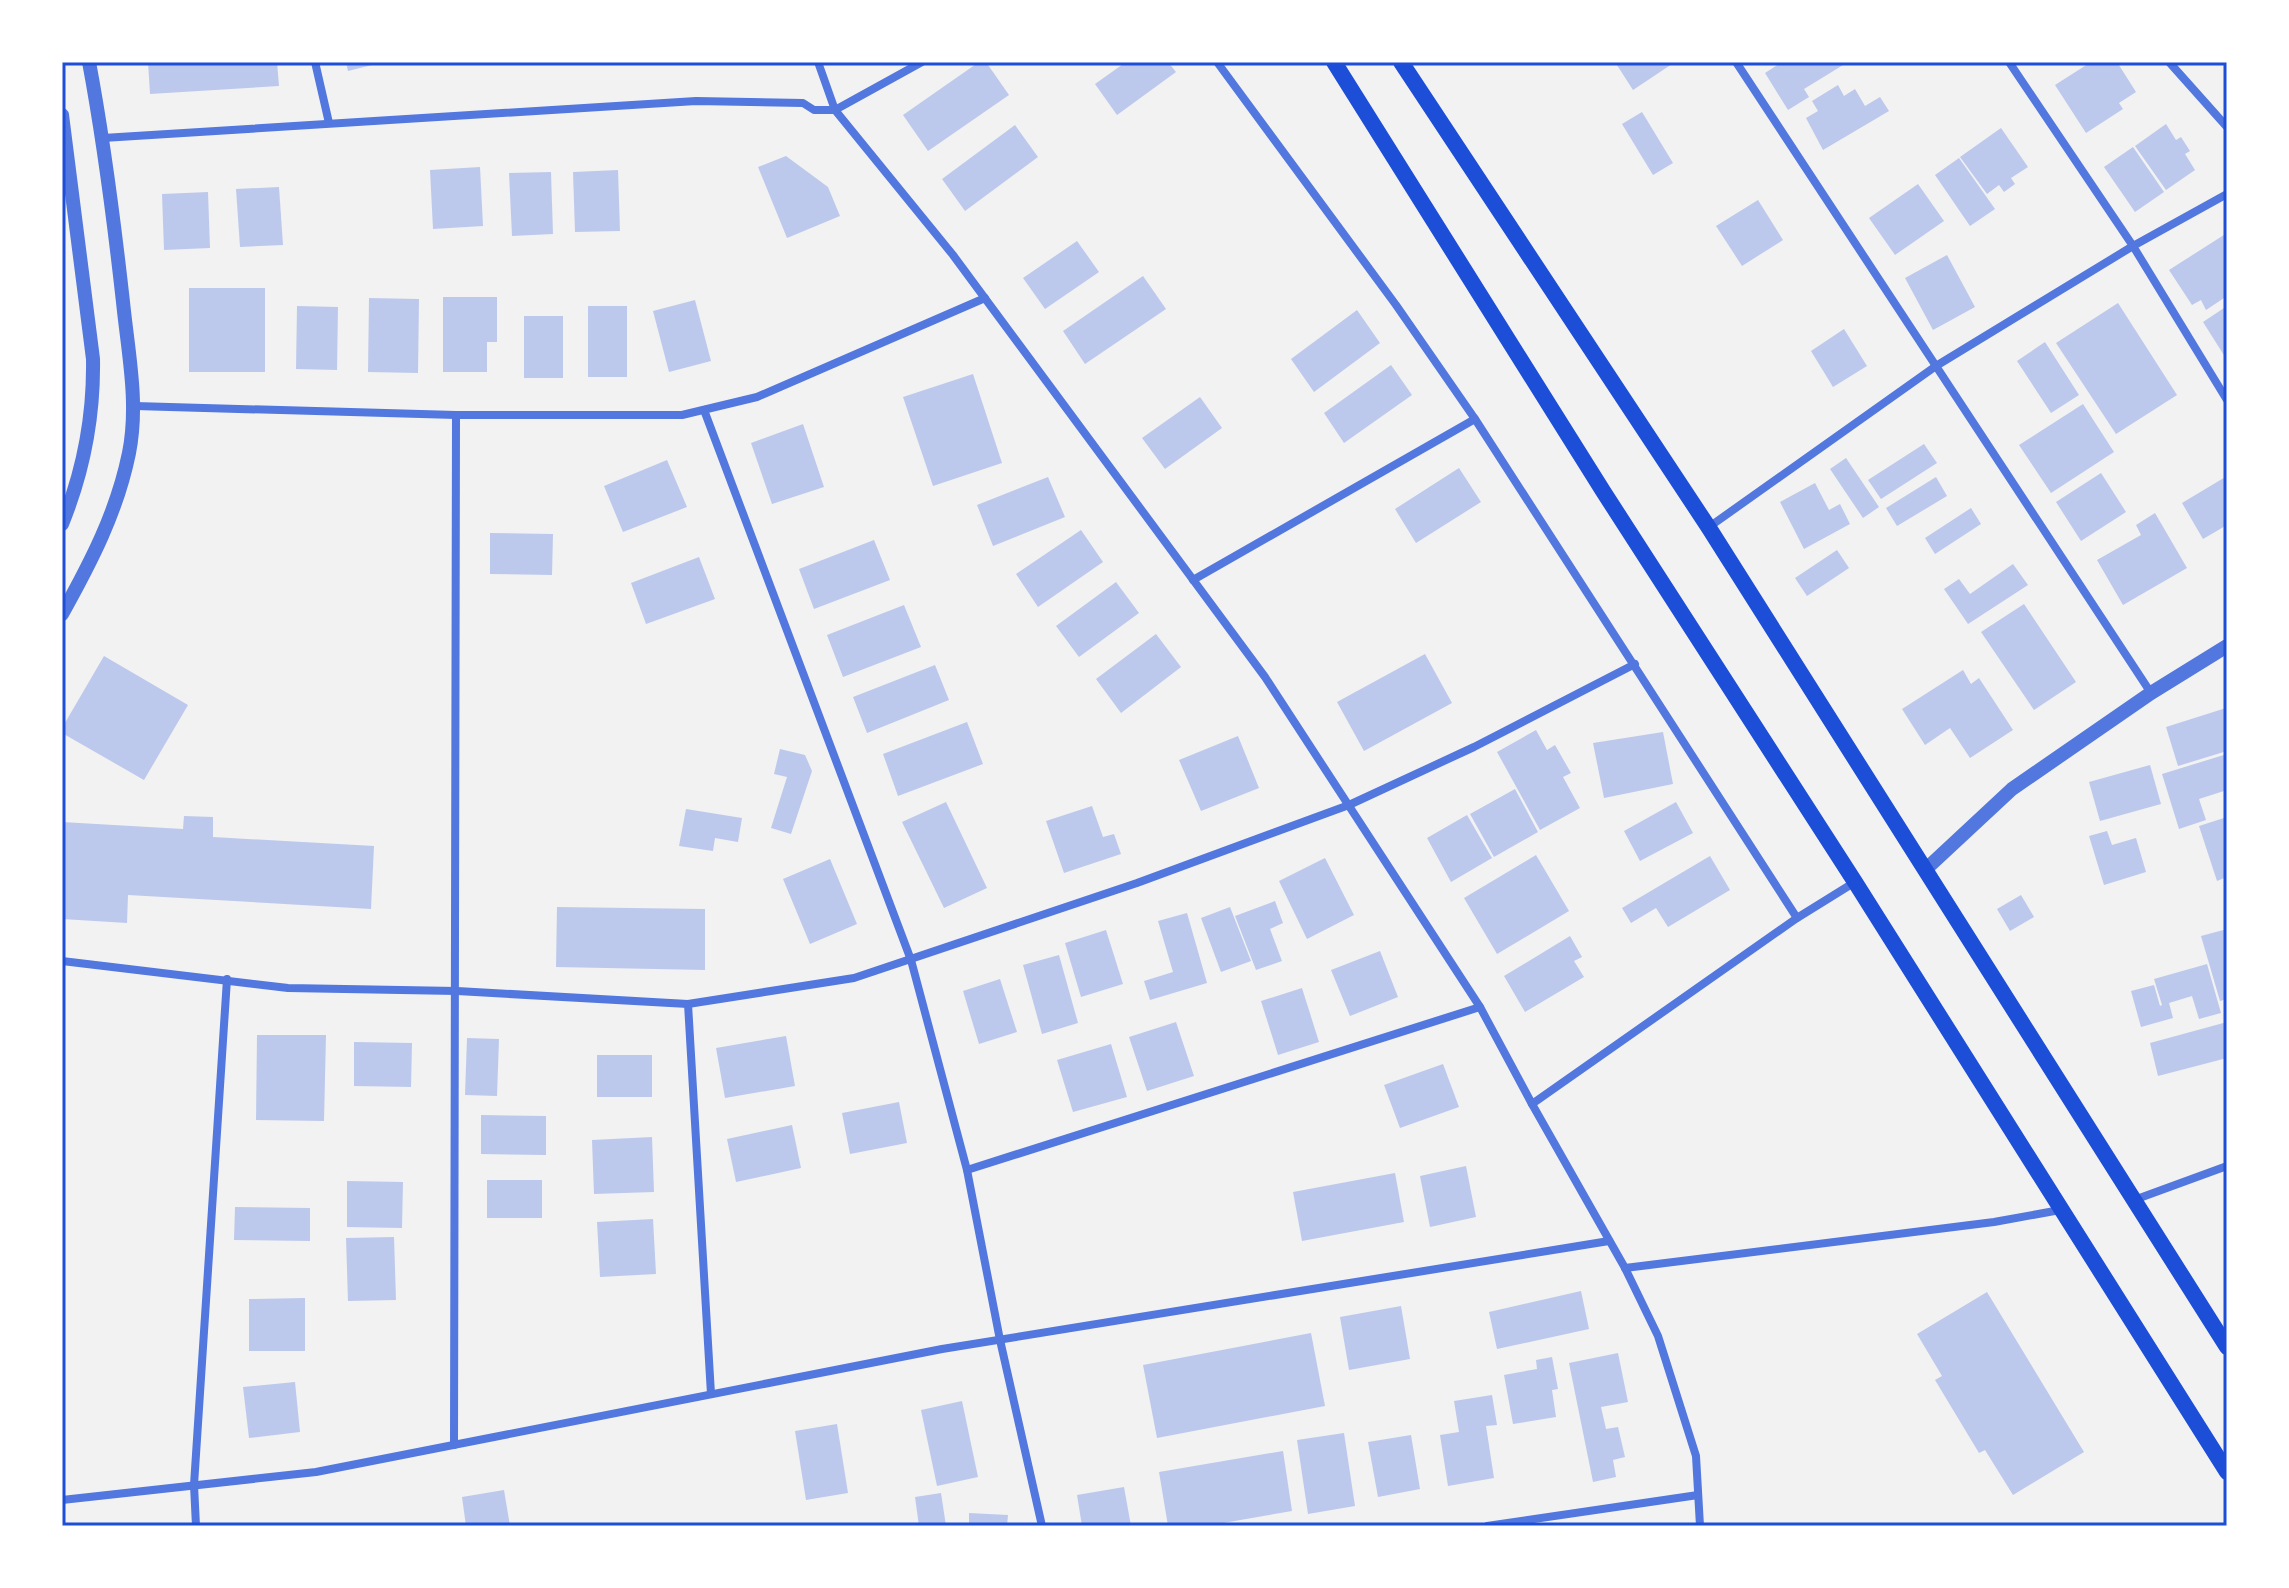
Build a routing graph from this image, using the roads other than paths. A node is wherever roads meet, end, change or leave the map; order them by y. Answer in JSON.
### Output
{"nodes":[{"id":1,"x":89,"y":62,"type":"edge"},
{"id":2,"x":315,"y":62,"type":"edge"},
{"id":3,"x":818,"y":62,"type":"edge"},
{"id":4,"x":922,"y":62,"type":"edge"},
{"id":5,"x":1217,"y":62,"type":"edge"},
{"id":6,"x":1334,"y":62,"type":"edge"},
{"id":7,"x":1401,"y":62,"type":"edge"},
{"id":8,"x":1736,"y":62,"type":"edge"},
{"id":9,"x":2009,"y":62,"type":"edge"},
{"id":10,"x":2169,"y":62,"type":"edge"},
{"id":11,"x":835,"y":110,"type":"junction"},
{"id":12,"x":62,"y":115,"type":"edge"},
{"id":13,"x":329,"y":123,"type":"junction"},
{"id":14,"x":2226,"y":123,"type":"edge"},
{"id":15,"x":103,"y":138,"type":"junction"},
{"id":16,"x":65,"y":154,"type":"edge"},
{"id":17,"x":2227,"y":194,"type":"edge"},
{"id":18,"x":2133,"y":246,"type":"junction"},
{"id":19,"x":985,"y":298,"type":"junction"},
{"id":20,"x":1936,"y":366,"type":"junction"},
{"id":21,"x":2227,"y":400,"type":"edge"},
{"id":22,"x":135,"y":406,"type":"junction"},
{"id":23,"x":704,"y":410,"type":"junction"},
{"id":24,"x":456,"y":415,"type":"junction"},
{"id":25,"x":1475,"y":419,"type":"junction"},
{"id":26,"x":62,"y":524,"type":"edge"},
{"id":27,"x":1709,"y":528,"type":"junction"},
{"id":28,"x":1193,"y":580,"type":"junction"},
{"id":29,"x":62,"y":614,"type":"edge"},
{"id":30,"x":2227,"y":646,"type":"edge"},
{"id":31,"x":1635,"y":664,"type":"junction"},
{"id":32,"x":2151,"y":693,"type":"junction"},
{"id":33,"x":1349,"y":805,"type":"junction"},
{"id":34,"x":1925,"y":870,"type":"junction"},
{"id":35,"x":1855,"y":882,"type":"junction"},
{"id":36,"x":1797,"y":918,"type":"junction"},
{"id":37,"x":911,"y":960,"type":"junction"},
{"id":38,"x":62,"y":961,"type":"edge"},
{"id":39,"x":227,"y":979,"type":"junction"},
{"id":40,"x":457,"y":991,"type":"junction"},
{"id":41,"x":688,"y":1004,"type":"junction"},
{"id":42,"x":1480,"y":1007,"type":"junction"},
{"id":43,"x":1532,"y":1104,"type":"junction"},
{"id":44,"x":2227,"y":1166,"type":"edge"},
{"id":45,"x":967,"y":1170,"type":"junction"},
{"id":46,"x":2134,"y":1200,"type":"junction"},
{"id":47,"x":2061,"y":1209,"type":"junction"},
{"id":48,"x":1609,"y":1241,"type":"junction"},
{"id":49,"x":1625,"y":1268,"type":"junction"},
{"id":50,"x":1000,"y":1340,"type":"junction"},
{"id":51,"x":2227,"y":1347,"type":"edge"},
{"id":52,"x":711,"y":1394,"type":"junction"},
{"id":53,"x":454,"y":1445,"type":"junction"},
{"id":54,"x":2227,"y":1472,"type":"edge"},
{"id":55,"x":194,"y":1485,"type":"junction"},
{"id":56,"x":1698,"y":1495,"type":"junction"},
{"id":57,"x":62,"y":1500,"type":"edge"},
{"id":58,"x":196,"y":1526,"type":"edge"},
{"id":59,"x":1042,"y":1526,"type":"edge"},
{"id":60,"x":1487,"y":1526,"type":"edge"},
{"id":61,"x":1700,"y":1526,"type":"edge"}],
"edges":[{"from":1,"to":15,"type":"street"},
{"from":2,"to":13,"type":"street"},
{"from":3,"to":11,"type":"street"},
{"from":4,"to":11,"type":"street"},
{"from":5,"to":25,"type":"street"},
{"from":6,"to":35,"type":"main road"},
{"from":7,"to":27,"type":"main road"},
{"from":8,"to":20,"type":"street"},
{"from":9,"to":18,"type":"street"},
{"from":10,"to":14,"type":"street"},
{"from":11,"to":13,"type":"street"},
{"from":11,"to":19,"type":"street"},
{"from":12,"to":16,"type":"street"},
{"from":13,"to":15,"type":"street"},
{"from":15,"to":22,"type":"street"},
{"from":16,"to":26,"type":"street"},
{"from":17,"to":18,"type":"street"},
{"from":18,"to":20,"type":"street"},
{"from":18,"to":21,"type":"street"},
{"from":19,"to":23,"type":"street"},
{"from":19,"to":28,"type":"street"},
{"from":20,"to":27,"type":"street"},
{"from":20,"to":32,"type":"street"},
{"from":22,"to":24,"type":"street"},
{"from":22,"to":29,"type":"street"},
{"from":23,"to":24,"type":"street"},
{"from":23,"to":37,"type":"street"},
{"from":24,"to":40,"type":"street"},
{"from":25,"to":28,"type":"street"},
{"from":25,"to":31,"type":"street"},
{"from":27,"to":34,"type":"main road"},
{"from":28,"to":33,"type":"street"},
{"from":30,"to":32,"type":"street"},
{"from":31,"to":33,"type":"street"},
{"from":31,"to":36,"type":"street"},
{"from":32,"to":34,"type":"street"},
{"from":33,"to":37,"type":"street"},
{"from":33,"to":42,"type":"street"},
{"from":34,"to":46,"type":"main road"},
{"from":35,"to":36,"type":"street"},
{"from":35,"to":47,"type":"main road"},
{"from":36,"to":43,"type":"street"},
{"from":37,"to":41,"type":"street"},
{"from":37,"to":45,"type":"street"},
{"from":38,"to":39,"type":"street"},
{"from":39,"to":40,"type":"street"},
{"from":39,"to":55,"type":"street"},
{"from":40,"to":41,"type":"street"},
{"from":40,"to":53,"type":"street"},
{"from":41,"to":52,"type":"street"},
{"from":42,"to":43,"type":"street"},
{"from":42,"to":45,"type":"street"},
{"from":43,"to":48,"type":"street"},
{"from":44,"to":46,"type":"street"},
{"from":45,"to":50,"type":"street"},
{"from":46,"to":51,"type":"main road"},
{"from":47,"to":49,"type":"street"},
{"from":47,"to":54,"type":"main road"},
{"from":48,"to":49,"type":"street"},
{"from":48,"to":50,"type":"street"},
{"from":49,"to":56,"type":"street"},
{"from":50,"to":52,"type":"street"},
{"from":50,"to":59,"type":"street"},
{"from":52,"to":53,"type":"street"},
{"from":53,"to":55,"type":"street"},
{"from":55,"to":57,"type":"street"},
{"from":55,"to":58,"type":"street"},
{"from":56,"to":60,"type":"street"},
{"from":56,"to":61,"type":"street"}]}
